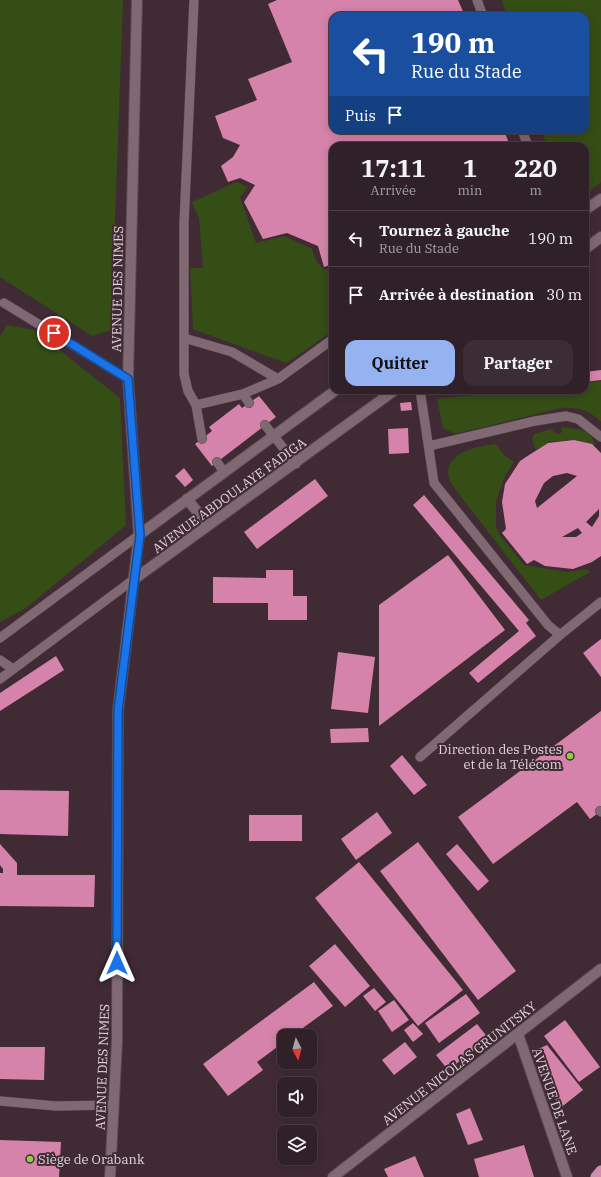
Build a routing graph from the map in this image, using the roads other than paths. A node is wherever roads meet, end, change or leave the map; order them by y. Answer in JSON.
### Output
{"nodes":[{"id":1,"x":137,"y":0,"type":"edge"},
{"id":2,"x":194,"y":0,"type":"edge"},
{"id":3,"x":477,"y":0,"type":"edge"},
{"id":4,"x":482,"y":12,"type":"edge"},
{"id":5,"x":601,"y":199,"type":"edge"},
{"id":6,"x":589,"y":207,"type":"edge"},
{"id":7,"x":601,"y":237,"type":"edge"},
{"id":8,"x":589,"y":246,"type":"edge"},
{"id":9,"x":1,"y":304,"type":"edge"},
{"id":10,"x":184,"y":338,"type":"junction"},
{"id":11,"x":329,"y":342,"type":"edge"},
{"id":12,"x":128,"y":379,"type":"junction"},
{"id":13,"x":278,"y":379,"type":"junction"},
{"id":14,"x":243,"y":394,"type":"junction"},
{"id":15,"x":331,"y":394,"type":"edge"},
{"id":16,"x":390,"y":394,"type":"edge"},
{"id":17,"x":421,"y":394,"type":"edge"},
{"id":18,"x":249,"y":403,"type":"dead end"},
{"id":19,"x":196,"y":405,"type":"junction"},
{"id":20,"x":265,"y":425,"type":"dead end"},
{"id":21,"x":273,"y":436,"type":"junction"},
{"id":22,"x":601,"y":437,"type":"edge"},
{"id":23,"x":202,"y":439,"type":"dead end"},
{"id":24,"x":429,"y":446,"type":"junction"},
{"id":25,"x":217,"y":462,"type":"dead end"},
{"id":26,"x":296,"y":464,"type":"junction"},
{"id":27,"x":224,"y":472,"type":"junction"},
{"id":28,"x":188,"y":499,"type":"junction"},
{"id":29,"x":208,"y":525,"type":"junction"},
{"id":30,"x":140,"y":535,"type":"junction"},
{"id":31,"x":133,"y":580,"type":"junction"},
{"id":32,"x":601,"y":602,"type":"edge"},
{"id":33,"x":560,"y":635,"type":"junction"},
{"id":34,"x":0,"y":638,"type":"edge"},
{"id":35,"x":0,"y":660,"type":"edge"},
{"id":36,"x":13,"y":669,"type":"junction"},
{"id":37,"x":0,"y":679,"type":"edge"},
{"id":38,"x":420,"y":757,"type":"dead end"},
{"id":39,"x":601,"y":969,"type":"edge"},
{"id":40,"x":518,"y":1034,"type":"junction"},
{"id":41,"x":0,"y":1101,"type":"edge"},
{"id":42,"x":114,"y":1105,"type":"junction"},
{"id":43,"x":601,"y":1171,"type":"edge"},
{"id":44,"x":110,"y":1177,"type":"edge"},
{"id":45,"x":333,"y":1177,"type":"edge"},
{"id":46,"x":567,"y":1177,"type":"edge"},
{"id":47,"x":596,"y":1177,"type":"edge"}],
"edges":[{"from":1,"to":12,"type":"street","name":"AVENUE DES NIMES"},
{"from":2,"to":10,"type":"lane"},
{"from":3,"to":4,"type":"lane"},
{"from":5,"to":6,"type":"street"},
{"from":7,"to":8,"type":"street"},
{"from":9,"to":12,"type":"lane"},
{"from":10,"to":13,"type":"lane"},
{"from":10,"to":19,"type":"lane"},
{"from":11,"to":13,"type":"lane"},
{"from":12,"to":30,"type":"street","name":"AVENUE DES NIMES"},
{"from":13,"to":14,"type":"lane"},
{"from":14,"to":18,"type":"lane"},
{"from":14,"to":19,"type":"lane"},
{"from":15,"to":21,"type":"street","name":"AVENUE ABDOULAYE FADIGA"},
{"from":16,"to":26,"type":"street","name":"AVENUE ABDOULAYE FADIGA"},
{"from":17,"to":24,"type":"lane"},
{"from":19,"to":23,"type":"lane"},
{"from":20,"to":21,"type":"lane"},
{"from":21,"to":26,"type":"lane"},
{"from":21,"to":27,"type":"street","name":"AVENUE ABDOULAYE FADIGA"},
{"from":22,"to":24,"type":"lane"},
{"from":24,"to":33,"type":"lane"},
{"from":25,"to":27,"type":"lane"},
{"from":26,"to":29,"type":"street","name":"AVENUE ABDOULAYE FADIGA"},
{"from":27,"to":28,"type":"street","name":"AVENUE ABDOULAYE FADIGA"},
{"from":28,"to":29,"type":"street"},
{"from":28,"to":30,"type":"street","name":"AVENUE ABDOULAYE FADIGA"},
{"from":29,"to":31,"type":"street","name":"AVENUE ABDOULAYE FADIGA"},
{"from":30,"to":31,"type":"street","name":"AVENUE DES NIMES"},
{"from":30,"to":34,"type":"lane","name":"AVENUE ABDOULAYE FADIGA"},
{"from":31,"to":36,"type":"lane","name":"AVENUE ABDOULAYE FADIGA"},
{"from":31,"to":42,"type":"street","name":"AVENUE DES NIMES"},
{"from":32,"to":33,"type":"lane"},
{"from":33,"to":38,"type":"lane"},
{"from":35,"to":36,"type":"lane"},
{"from":36,"to":37,"type":"lane","name":"AVENUE ABDOULAYE FADIGA"},
{"from":39,"to":40,"type":"street","name":"AVENUE NICOLAS GRUNITSKY"},
{"from":40,"to":45,"type":"street","name":"AVENUE NICOLAS GRUNITSKY"},
{"from":40,"to":46,"type":"street","name":"AVENUE DE LANE"},
{"from":41,"to":42,"type":"lane"},
{"from":42,"to":44,"type":"street","name":"AVENUE DES NIMES"},
{"from":43,"to":47,"type":"highway"}]}
